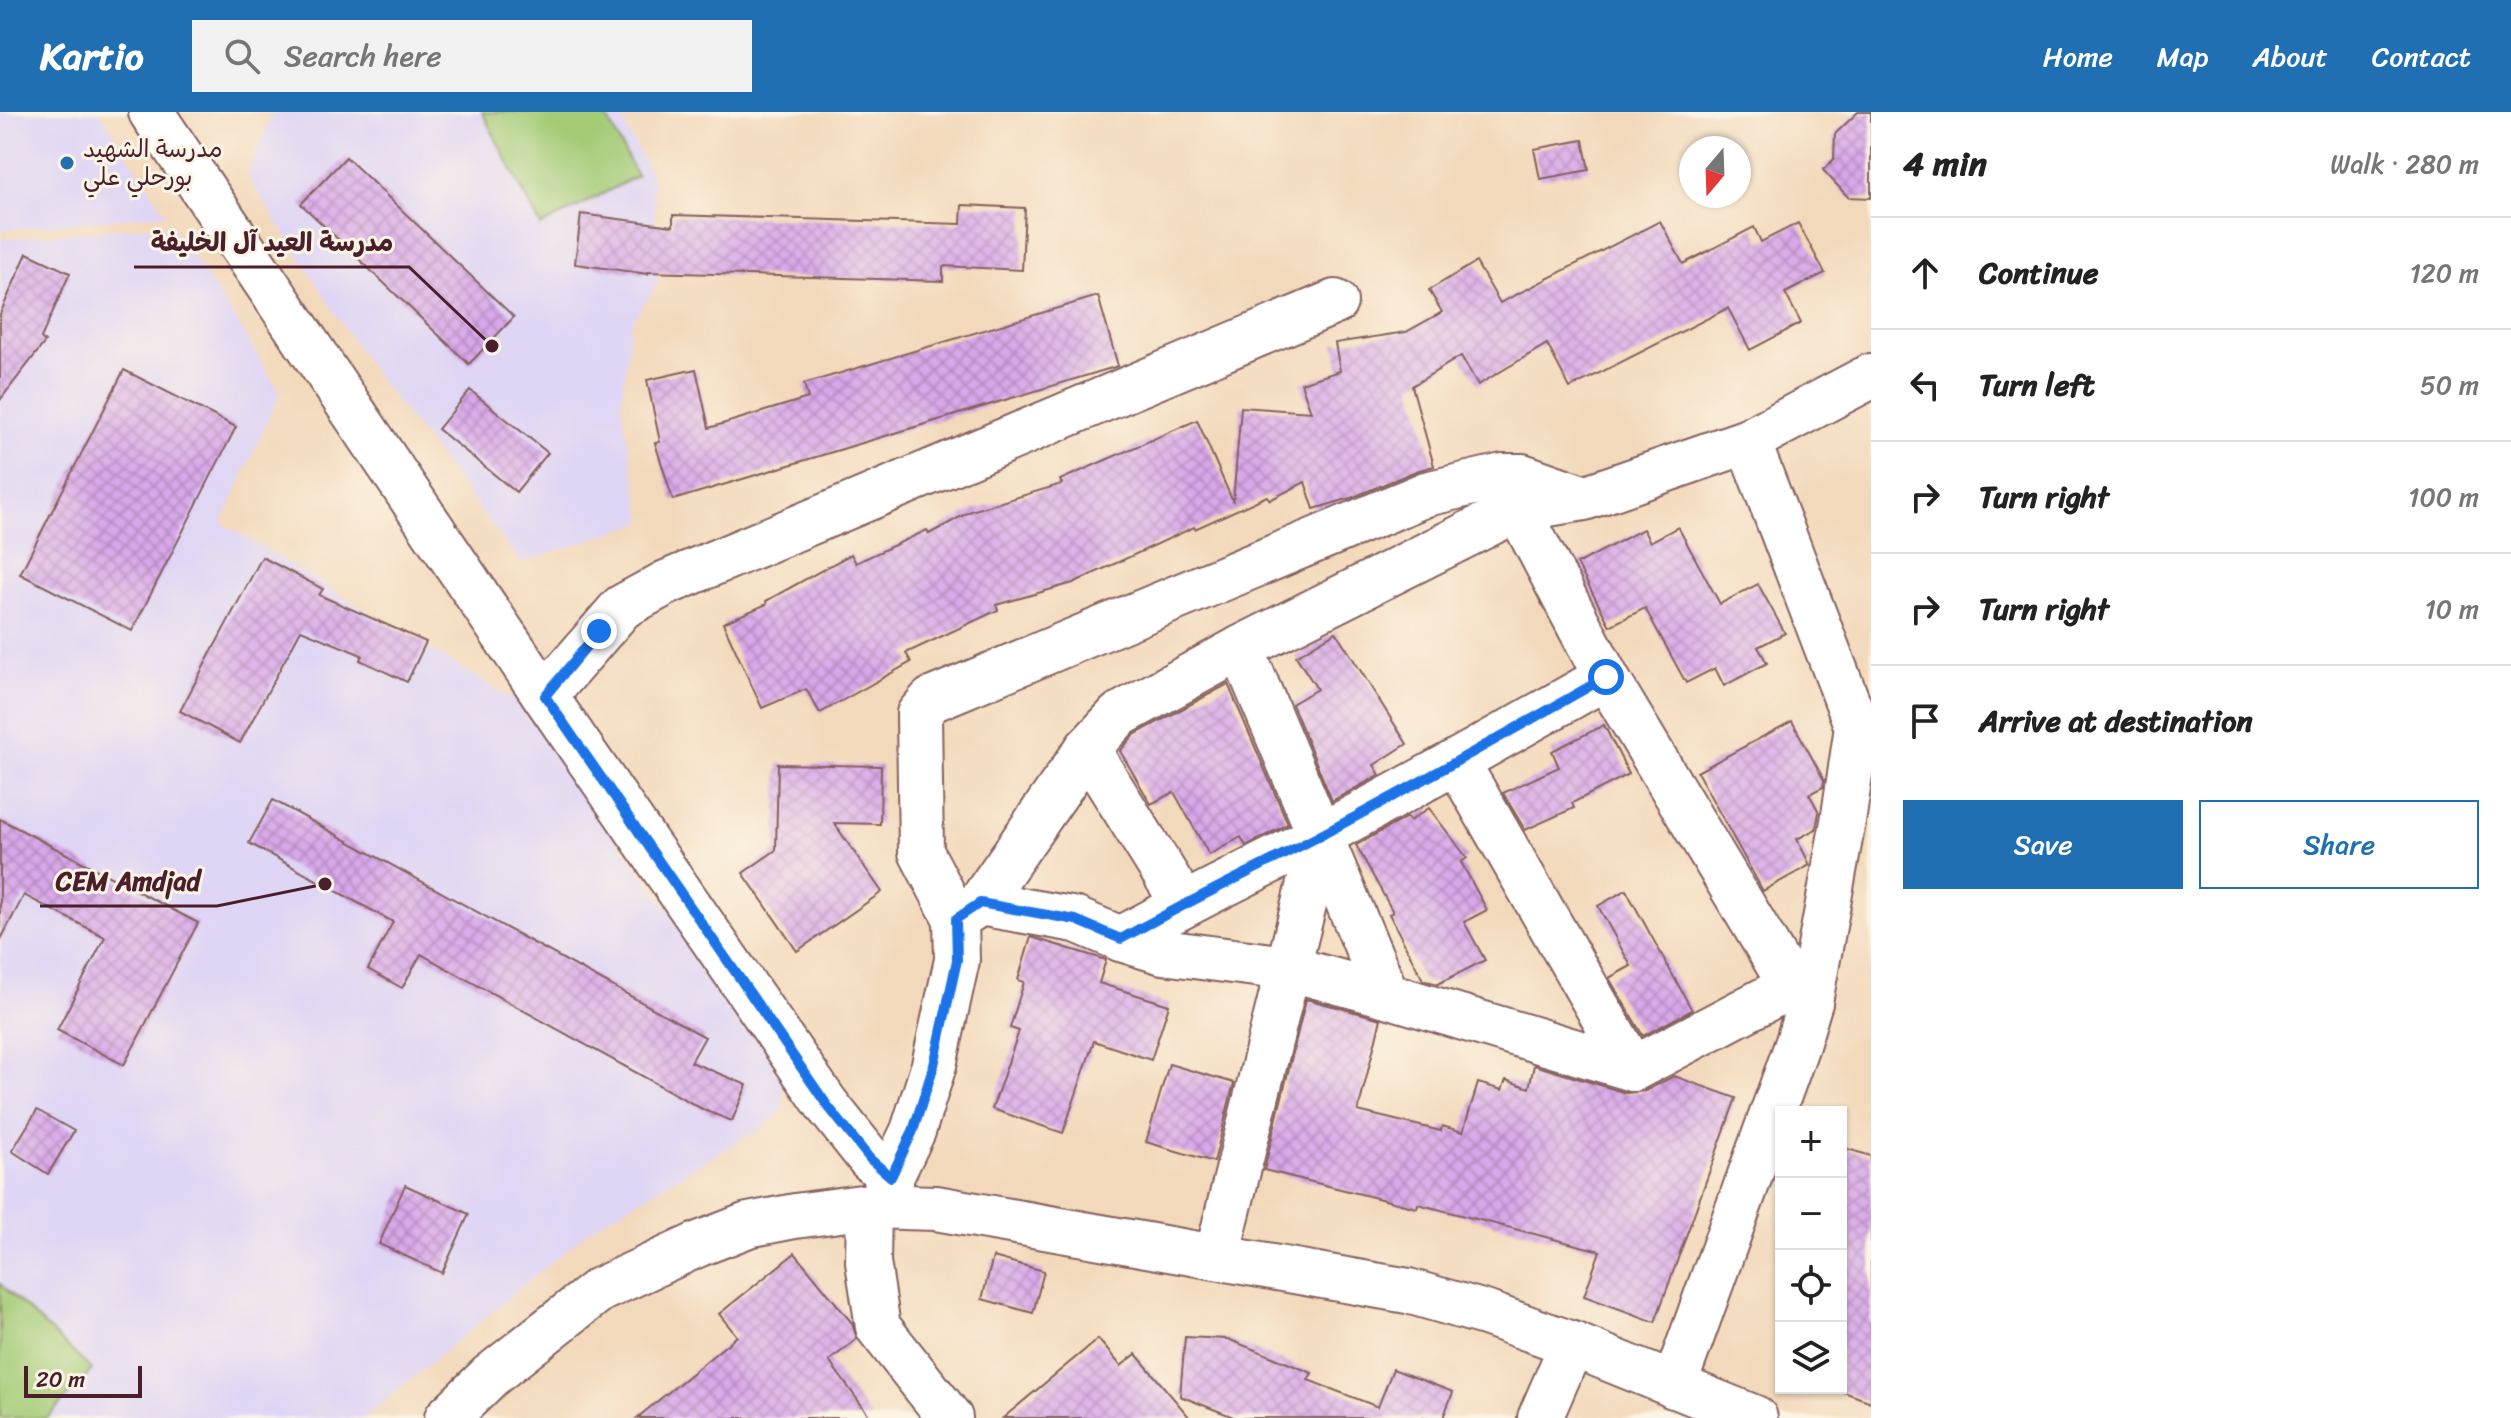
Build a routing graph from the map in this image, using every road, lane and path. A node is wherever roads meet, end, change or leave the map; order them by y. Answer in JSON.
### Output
{"nodes":[{"id":1,"x":151,"y":112,"type":"edge"},
{"id":2,"x":1335,"y":302,"type":"dead end"},
{"id":3,"x":1871,"y":376,"type":"edge"},
{"id":4,"x":1748,"y":441,"type":"junction"},
{"id":5,"x":1584,"y":498,"type":"junction"},
{"id":6,"x":1518,"y":509,"type":"junction"},
{"id":7,"x":1241,"y":648,"type":"junction"},
{"id":8,"x":1606,"y":677,"type":"junction"},
{"id":9,"x":545,"y":696,"type":"junction"},
{"id":10,"x":1857,"y":727,"type":"junction"},
{"id":11,"x":1087,"y":749,"type":"junction"},
{"id":12,"x":1457,"y":762,"type":"junction"},
{"id":13,"x":1871,"y":805,"type":"edge"},
{"id":14,"x":1321,"y":835,"type":"junction"},
{"id":15,"x":1183,"y":903,"type":"junction"},
{"id":16,"x":968,"y":911,"type":"junction"},
{"id":17,"x":1121,"y":939,"type":"junction"},
{"id":18,"x":1287,"y":968,"type":"junction"},
{"id":19,"x":1800,"y":994,"type":"junction"},
{"id":20,"x":1387,"y":995,"type":"junction"},
{"id":21,"x":1633,"y":1069,"type":"junction"},
{"id":22,"x":884,"y":1196,"type":"junction"},
{"id":23,"x":1217,"y":1256,"type":"junction"},
{"id":24,"x":1572,"y":1344,"type":"junction"},
{"id":25,"x":1674,"y":1386,"type":"junction"},
{"id":26,"x":447,"y":1418,"type":"edge"},
{"id":27,"x":950,"y":1418,"type":"edge"},
{"id":28,"x":1540,"y":1418,"type":"edge"},
{"id":29,"x":1755,"y":1418,"type":"edge"}],
"edges":[{"from":1,"to":9,"type":"street"},
{"from":2,"to":9,"type":"street"},
{"from":3,"to":4,"type":"street"},
{"from":4,"to":5,"type":"street"},
{"from":4,"to":10,"type":"street"},
{"from":5,"to":6,"type":"street"},
{"from":5,"to":16,"type":"street"},
{"from":6,"to":7,"type":"street"},
{"from":6,"to":8,"type":"street"},
{"from":7,"to":11,"type":"street"},
{"from":7,"to":14,"type":"street"},
{"from":8,"to":12,"type":"street"},
{"from":8,"to":19,"type":"street"},
{"from":9,"to":22,"type":"street"},
{"from":10,"to":13,"type":"street"},
{"from":10,"to":19,"type":"street"},
{"from":11,"to":15,"type":"street"},
{"from":11,"to":16,"type":"street"},
{"from":12,"to":14,"type":"street"},
{"from":12,"to":21,"type":"street"},
{"from":14,"to":15,"type":"street"},
{"from":14,"to":18,"type":"street"},
{"from":14,"to":20,"type":"street"},
{"from":15,"to":17,"type":"street"},
{"from":16,"to":17,"type":"street"},
{"from":16,"to":22,"type":"street"},
{"from":17,"to":18,"type":"street"},
{"from":18,"to":20,"type":"street"},
{"from":18,"to":23,"type":"street"},
{"from":19,"to":21,"type":"street"},
{"from":19,"to":25,"type":"street"},
{"from":20,"to":21,"type":"street"},
{"from":22,"to":23,"type":"street"},
{"from":22,"to":26,"type":"street"},
{"from":22,"to":27,"type":"street"},
{"from":23,"to":24,"type":"street"},
{"from":24,"to":25,"type":"street"},
{"from":24,"to":28,"type":"street"},
{"from":25,"to":29,"type":"street"}]}
